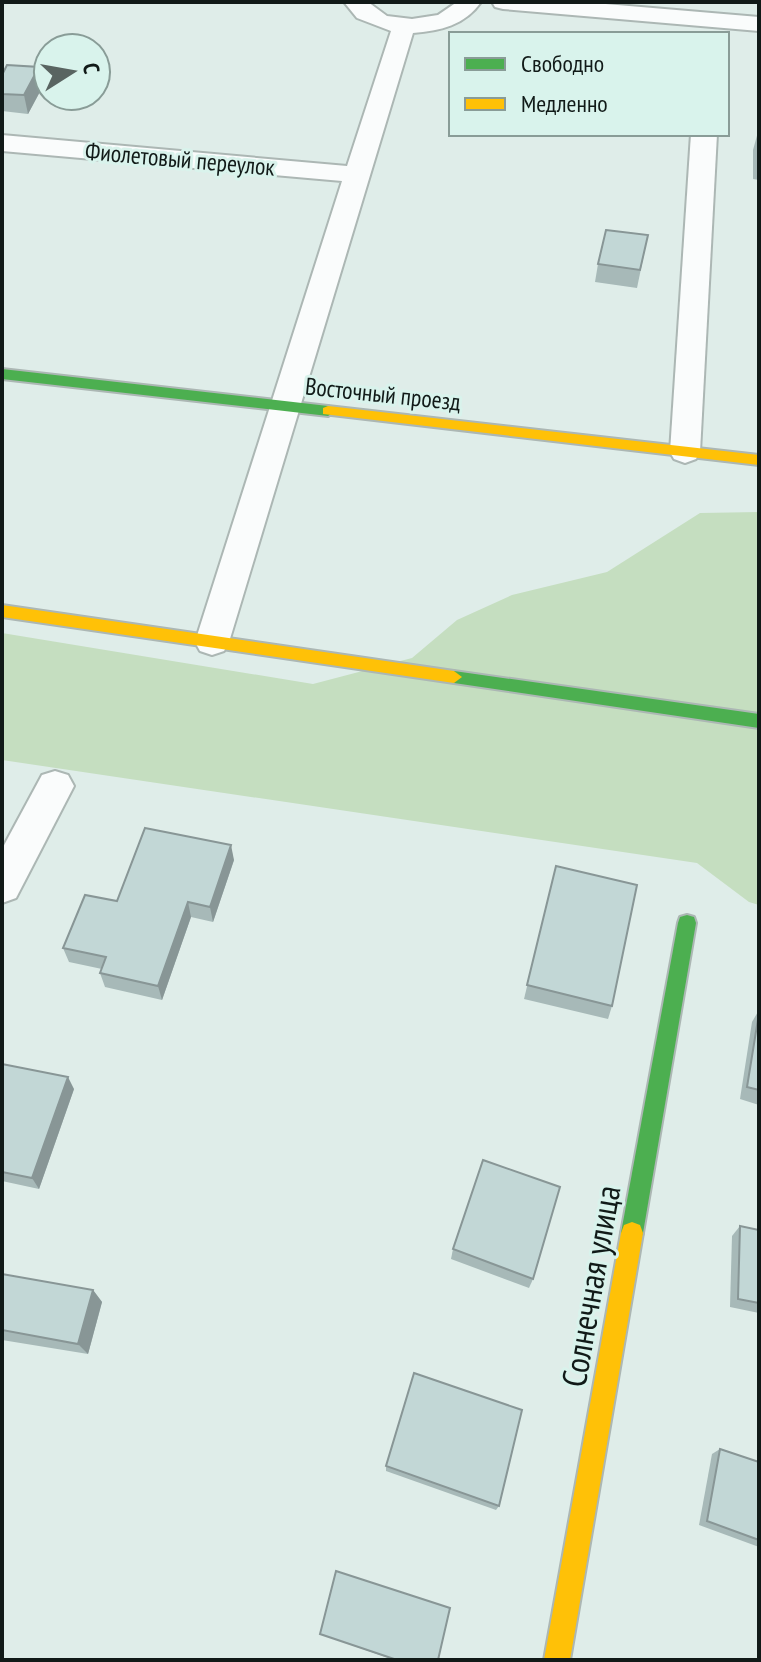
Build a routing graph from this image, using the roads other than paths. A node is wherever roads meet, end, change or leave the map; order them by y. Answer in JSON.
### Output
{"nodes":[{"id":1,"x":355,"y":2,"type":"edge"},
{"id":2,"x":470,"y":2,"type":"edge"},
{"id":3,"x":503,"y":2,"type":"edge"},
{"id":4,"x":759,"y":24,"type":"edge"},
{"id":5,"x":404,"y":25,"type":"junction"},
{"id":6,"x":710,"y":27,"type":"edge"},
{"id":7,"x":704,"y":136,"type":"edge"},
{"id":8,"x":2,"y":143,"type":"edge"},
{"id":9,"x":358,"y":175,"type":"junction"},
{"id":10,"x":2,"y":374,"type":"edge"},
{"id":11,"x":287,"y":407,"type":"junction"},
{"id":12,"x":685,"y":452,"type":"junction"},
{"id":13,"x":759,"y":460,"type":"edge"},
{"id":14,"x":2,"y":611,"type":"edge"},
{"id":15,"x":212,"y":642,"type":"junction"},
{"id":16,"x":759,"y":721,"type":"edge"},
{"id":17,"x":55,"y":786,"type":"dead end"},
{"id":18,"x":2,"y":886,"type":"edge"},
{"id":19,"x":687,"y":923,"type":"dead end"},
{"id":20,"x":557,"y":1660,"type":"edge"}],
"edges":[{"from":1,"to":5,"type":"street"},
{"from":2,"to":5,"type":"street"},
{"from":3,"to":6,"type":"street"},
{"from":4,"to":6,"type":"street"},
{"from":5,"to":9,"type":"street"},
{"from":7,"to":12,"type":"street"},
{"from":8,"to":9,"type":"street","name":"Фиолетовый переулок"},
{"from":9,"to":11,"type":"street"},
{"from":10,"to":11,"type":"street","name":"Восточный проезд"},
{"from":11,"to":12,"type":"street","name":"Восточный проезд"},
{"from":11,"to":15,"type":"street"},
{"from":12,"to":13,"type":"street","name":"Восточный проезд"},
{"from":14,"to":15,"type":"street"},
{"from":15,"to":16,"type":"street"},
{"from":17,"to":18,"type":"street"},
{"from":19,"to":20,"type":"street","name":"Солнечная улица"}]}
